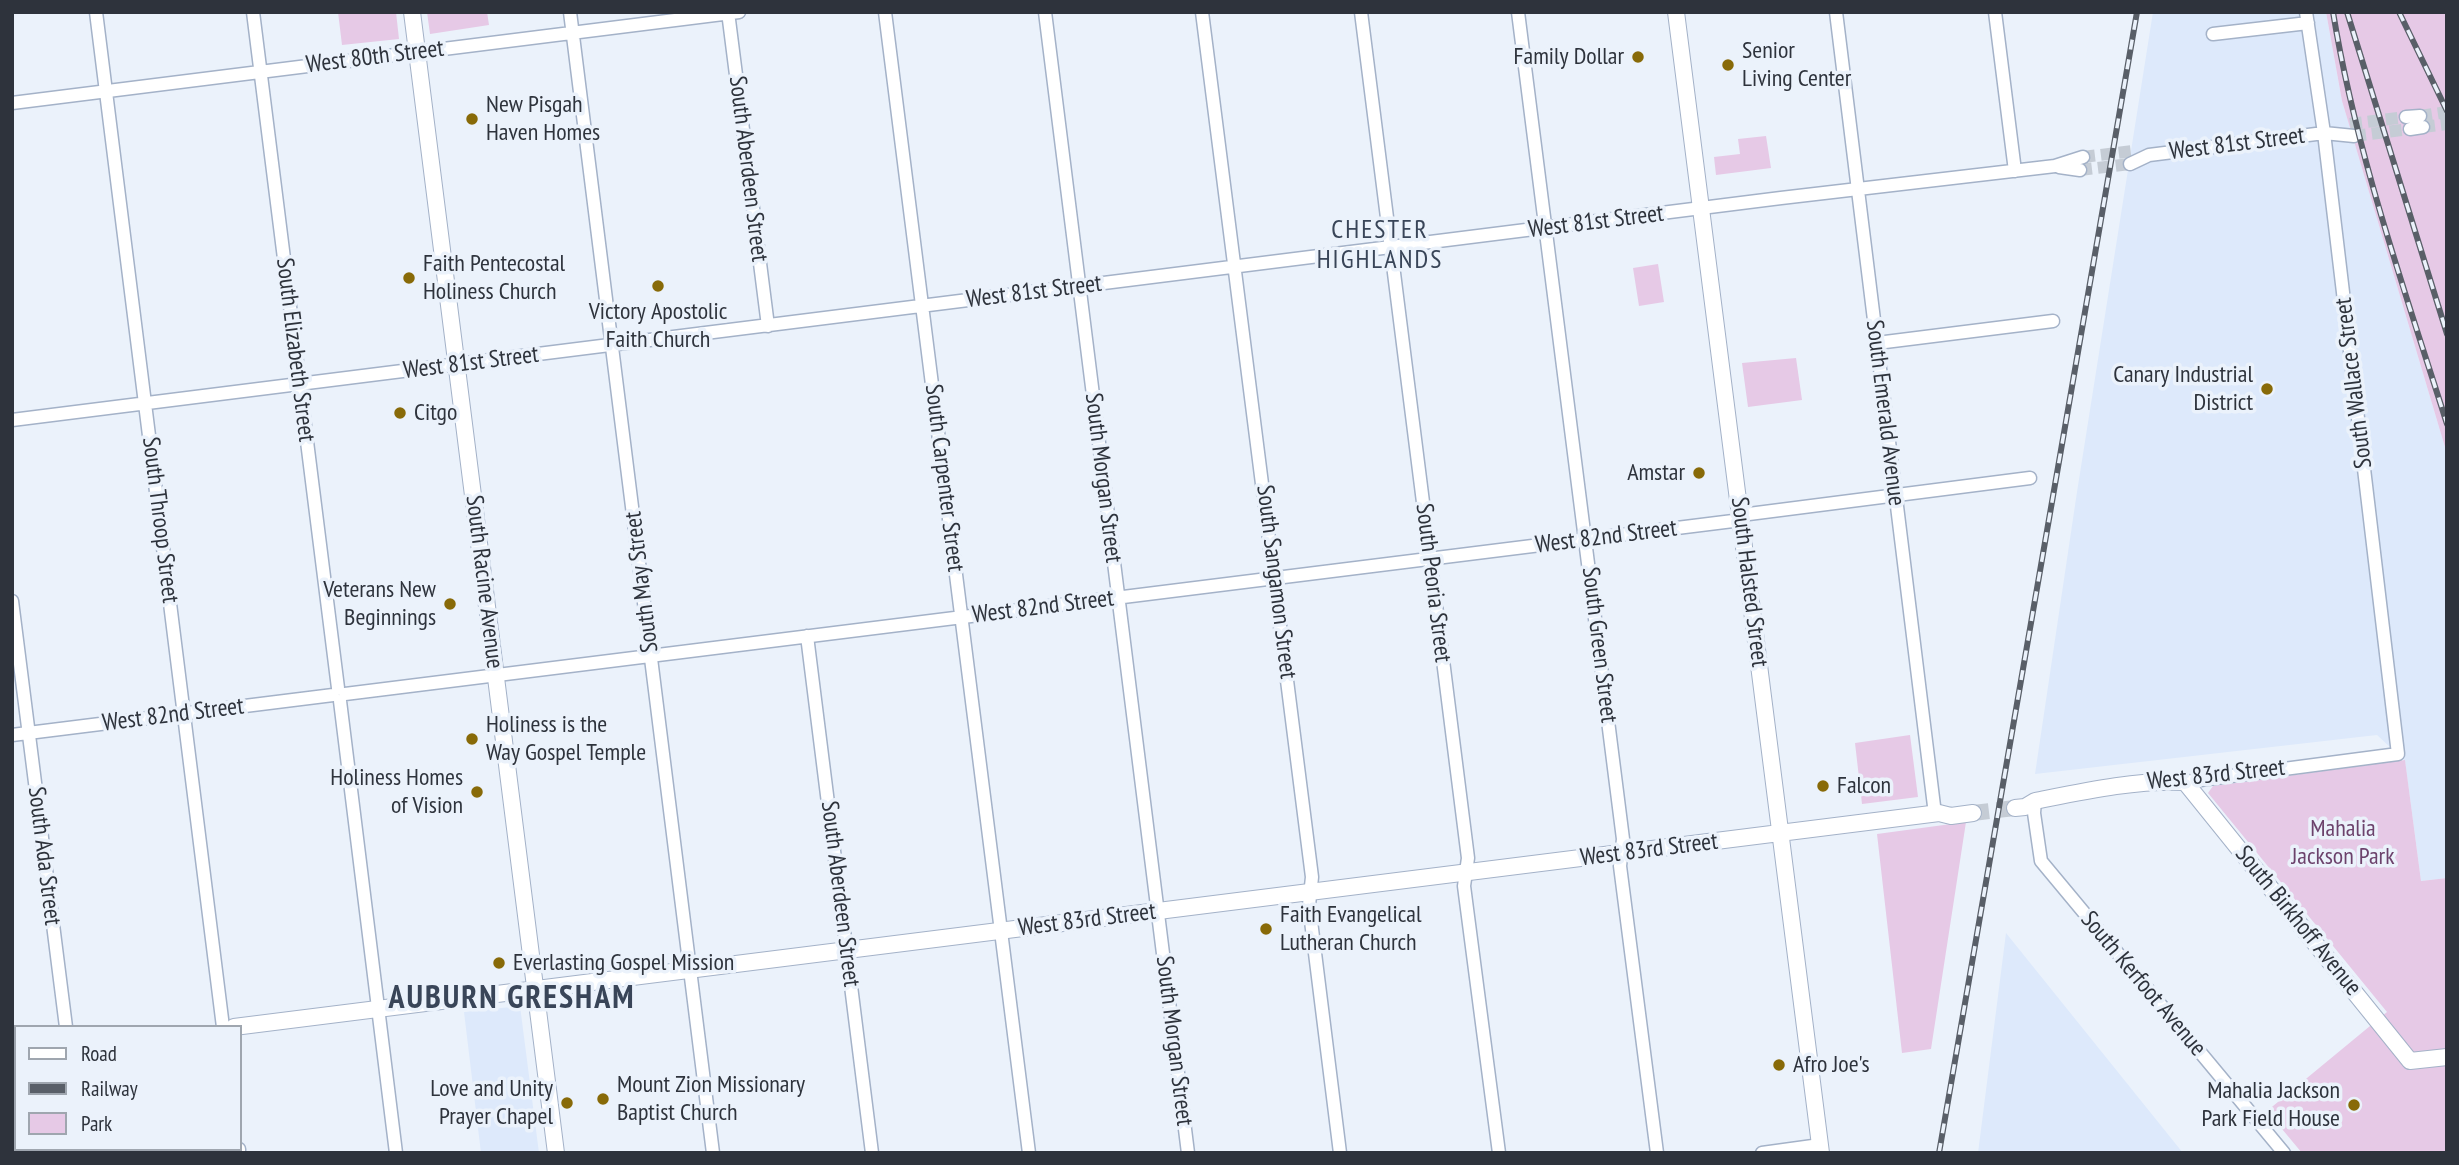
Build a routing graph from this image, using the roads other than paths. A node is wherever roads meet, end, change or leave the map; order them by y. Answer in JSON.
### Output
{"nodes":[{"id":1,"x":96,"y":12,"type":"edge"},
{"id":2,"x":253,"y":12,"type":"edge"},
{"id":3,"x":412,"y":12,"type":"edge"},
{"id":4,"x":570,"y":12,"type":"edge"},
{"id":5,"x":885,"y":12,"type":"edge"},
{"id":6,"x":1045,"y":12,"type":"edge"},
{"id":7,"x":1202,"y":12,"type":"edge"},
{"id":8,"x":1361,"y":12,"type":"edge"},
{"id":9,"x":1518,"y":12,"type":"edge"},
{"id":10,"x":1676,"y":12,"type":"edge"},
{"id":11,"x":1836,"y":12,"type":"edge"},
{"id":12,"x":1995,"y":12,"type":"edge"},
{"id":13,"x":732,"y":13,"type":"edge"},
{"id":14,"x":2307,"y":18,"type":"edge"},
{"id":15,"x":573,"y":33,"type":"junction"},
{"id":16,"x":2213,"y":34,"type":"dead end"},
{"id":17,"x":417,"y":52,"type":"junction"},
{"id":18,"x":260,"y":72,"type":"junction"},
{"id":19,"x":106,"y":91,"type":"junction"},
{"id":20,"x":12,"y":103,"type":"edge"},
{"id":21,"x":2422,"y":122,"type":"tunnel mouth"},
{"id":22,"x":2408,"y":123,"type":"tunnel mouth"},
{"id":23,"x":2352,"y":130,"type":"tunnel mouth"},
{"id":24,"x":2324,"y":134,"type":"junction"},
{"id":25,"x":2132,"y":157,"type":"tunnel mouth"},
{"id":26,"x":2082,"y":163,"type":"tunnel mouth"},
{"id":27,"x":2015,"y":171,"type":"junction"},
{"id":28,"x":1858,"y":189,"type":"junction"},
{"id":29,"x":1702,"y":209,"type":"junction"},
{"id":30,"x":1546,"y":229,"type":"junction"},
{"id":31,"x":1391,"y":248,"type":"junction"},
{"id":32,"x":1236,"y":267,"type":"junction"},
{"id":33,"x":1079,"y":287,"type":"junction"},
{"id":34,"x":922,"y":306,"type":"junction"},
{"id":35,"x":2053,"y":321,"type":"dead end"},
{"id":36,"x":768,"y":326,"type":"junction"},
{"id":37,"x":1877,"y":343,"type":"junction"},
{"id":38,"x":613,"y":345,"type":"junction"},
{"id":39,"x":457,"y":365,"type":"junction"},
{"id":40,"x":299,"y":384,"type":"junction"},
{"id":41,"x":145,"y":403,"type":"junction"},
{"id":42,"x":12,"y":419,"type":"edge"},
{"id":43,"x":2030,"y":478,"type":"dead end"},
{"id":44,"x":1896,"y":495,"type":"junction"},
{"id":45,"x":1741,"y":518,"type":"junction"},
{"id":46,"x":1586,"y":540,"type":"junction"},
{"id":47,"x":1430,"y":559,"type":"junction"},
{"id":48,"x":1276,"y":578,"type":"junction"},
{"id":49,"x":1118,"y":598,"type":"junction"},
{"id":50,"x":12,"y":601,"type":"edge"},
{"id":51,"x":961,"y":617,"type":"junction"},
{"id":52,"x":807,"y":636,"type":"junction"},
{"id":53,"x":651,"y":656,"type":"junction"},
{"id":54,"x":496,"y":675,"type":"junction"},
{"id":55,"x":339,"y":694,"type":"junction"},
{"id":56,"x":184,"y":714,"type":"junction"},
{"id":57,"x":29,"y":733,"type":"junction"},
{"id":58,"x":12,"y":735,"type":"edge"},
{"id":59,"x":2398,"y":754,"type":"joint"},
{"id":60,"x":2185,"y":782,"type":"junction"},
{"id":61,"x":2035,"y":801,"type":"junction"},
{"id":62,"x":2016,"y":803,"type":"tunnel mouth"},
{"id":63,"x":1974,"y":808,"type":"tunnel mouth"},
{"id":64,"x":1937,"y":814,"type":"junction"},
{"id":65,"x":1781,"y":833,"type":"junction"},
{"id":66,"x":1622,"y":853,"type":"junction"},
{"id":67,"x":1466,"y":873,"type":"junction"},
{"id":68,"x":1311,"y":892,"type":"junction"},
{"id":69,"x":1157,"y":911,"type":"junction"},
{"id":70,"x":1001,"y":931,"type":"junction"},
{"id":71,"x":847,"y":950,"type":"junction"},
{"id":72,"x":691,"y":970,"type":"junction"},
{"id":73,"x":535,"y":989,"type":"junction"},
{"id":74,"x":378,"y":1009,"type":"junction"},
{"id":75,"x":66,"y":1025,"type":"edge"},
{"id":76,"x":223,"y":1025,"type":"edge"},
{"id":77,"x":242,"y":1026,"type":"edge"},
{"id":78,"x":2447,"y":1057,"type":"edge"},
{"id":79,"x":1821,"y":1149,"type":"edge"},
{"id":80,"x":396,"y":1153,"type":"edge"},
{"id":81,"x":556,"y":1153,"type":"edge"},
{"id":82,"x":713,"y":1153,"type":"edge"},
{"id":83,"x":872,"y":1153,"type":"edge"},
{"id":84,"x":1029,"y":1153,"type":"edge"},
{"id":85,"x":1188,"y":1153,"type":"edge"},
{"id":86,"x":1340,"y":1153,"type":"edge"},
{"id":87,"x":1499,"y":1153,"type":"edge"},
{"id":88,"x":1657,"y":1153,"type":"edge"},
{"id":89,"x":1762,"y":1153,"type":"edge"},
{"id":90,"x":2284,"y":1153,"type":"edge"}],
"edges":[{"from":1,"to":19,"type":"street","name":"South Throop Street"},
{"from":2,"to":18,"type":"street","name":"South Elizabeth Street"},
{"from":3,"to":17,"type":"street","name":"South Racine Avenue"},
{"from":4,"to":15,"type":"street","name":"South May Street"},
{"from":5,"to":34,"type":"street","name":"South Carpenter Street"},
{"from":6,"to":33,"type":"street","name":"South Morgan Street"},
{"from":7,"to":32,"type":"street","name":"South Sangamon Street"},
{"from":8,"to":31,"type":"street","name":"South Peoria Street"},
{"from":9,"to":30,"type":"street","name":"South Green Street"},
{"from":10,"to":29,"type":"street","name":"South Halsted Street"},
{"from":11,"to":28,"type":"street","name":"South Emerald Avenue"},
{"from":12,"to":27,"type":"street"},
{"from":13,"to":15,"type":"street","name":"West 80th Street"},
{"from":13,"to":36,"type":"street","name":"South Aberdeen Street"},
{"from":14,"to":16,"type":"street"},
{"from":14,"to":24,"type":"street","name":"South Wallace Street"},
{"from":15,"to":17,"type":"street","name":"West 80th Street"},
{"from":15,"to":38,"type":"street","name":"South May Street"},
{"from":17,"to":18,"type":"street","name":"West 80th Street"},
{"from":17,"to":39,"type":"street","name":"South Racine Avenue"},
{"from":18,"to":19,"type":"street","name":"West 80th Street"},
{"from":18,"to":40,"type":"street","name":"South Elizabeth Street"},
{"from":19,"to":20,"type":"street","name":"West 80th Street"},
{"from":19,"to":41,"type":"street","name":"South Throop Street"},
{"from":21,"to":22,"type":"street"},
{"from":23,"to":24,"type":"street","name":"West 81st Street"},
{"from":24,"to":25,"type":"street","name":"West 81st Street"},
{"from":24,"to":59,"type":"street","name":"South Wallace Street"},
{"from":26,"to":27,"type":"street","name":"West 81st Street"},
{"from":27,"to":28,"type":"street","name":"West 81st Street"},
{"from":28,"to":29,"type":"street","name":"West 81st Street"},
{"from":28,"to":37,"type":"street","name":"South Emerald Avenue"},
{"from":29,"to":30,"type":"street","name":"West 81st Street"},
{"from":29,"to":45,"type":"street","name":"South Halsted Street"},
{"from":30,"to":31,"type":"street","name":"West 81st Street"},
{"from":30,"to":46,"type":"street","name":"South Green Street"},
{"from":31,"to":32,"type":"street","name":"West 81st Street"},
{"from":31,"to":47,"type":"street","name":"South Peoria Street"},
{"from":32,"to":33,"type":"street","name":"West 81st Street"},
{"from":32,"to":48,"type":"street","name":"South Sangamon Street"},
{"from":33,"to":34,"type":"street","name":"West 81st Street"},
{"from":33,"to":49,"type":"street","name":"South Morgan Street"},
{"from":34,"to":36,"type":"street","name":"West 81st Street"},
{"from":34,"to":51,"type":"street","name":"South Carpenter Street"},
{"from":35,"to":37,"type":"street"},
{"from":36,"to":38,"type":"street","name":"West 81st Street"},
{"from":37,"to":44,"type":"street","name":"South Emerald Avenue"},
{"from":38,"to":39,"type":"street","name":"West 81st Street"},
{"from":38,"to":53,"type":"street","name":"South May Street"},
{"from":39,"to":40,"type":"street","name":"West 81st Street"},
{"from":39,"to":54,"type":"street","name":"South Racine Avenue"},
{"from":40,"to":41,"type":"street","name":"West 81st Street"},
{"from":40,"to":55,"type":"street","name":"South Elizabeth Street"},
{"from":41,"to":42,"type":"street","name":"West 81st Street"},
{"from":41,"to":56,"type":"street","name":"South Throop Street"},
{"from":43,"to":44,"type":"street","name":"West 82nd Street"},
{"from":44,"to":45,"type":"street","name":"West 82nd Street"},
{"from":44,"to":64,"type":"street","name":"South Emerald Avenue"},
{"from":45,"to":46,"type":"street","name":"West 82nd Street"},
{"from":45,"to":65,"type":"street","name":"South Halsted Street"},
{"from":46,"to":47,"type":"street","name":"West 82nd Street"},
{"from":46,"to":66,"type":"street","name":"South Green Street"},
{"from":47,"to":48,"type":"street","name":"West 82nd Street"},
{"from":47,"to":67,"type":"street","name":"South Peoria Street"},
{"from":48,"to":49,"type":"street","name":"West 82nd Street"},
{"from":48,"to":68,"type":"street","name":"South Sangamon Street"},
{"from":49,"to":51,"type":"street","name":"West 82nd Street"},
{"from":49,"to":69,"type":"street","name":"South Morgan Street"},
{"from":50,"to":57,"type":"street","name":"South Ada Street"},
{"from":51,"to":52,"type":"street","name":"West 82nd Street"},
{"from":51,"to":70,"type":"street","name":"South Carpenter Street"},
{"from":52,"to":53,"type":"street","name":"West 82nd Street"},
{"from":52,"to":71,"type":"street","name":"South Aberdeen Street"},
{"from":53,"to":54,"type":"street","name":"West 82nd Street"},
{"from":53,"to":72,"type":"street","name":"South May Street"},
{"from":54,"to":55,"type":"street","name":"West 82nd Street"},
{"from":54,"to":73,"type":"street","name":"South Racine Avenue"},
{"from":55,"to":56,"type":"street","name":"West 82nd Street"},
{"from":55,"to":74,"type":"street","name":"South Elizabeth Street"},
{"from":56,"to":57,"type":"street","name":"West 82nd Street"},
{"from":56,"to":76,"type":"street","name":"South Throop Street"},
{"from":57,"to":58,"type":"street","name":"West 82nd Street"},
{"from":57,"to":75,"type":"street","name":"South Ada Street"},
{"from":59,"to":60,"type":"street","name":"West 83rd Street"},
{"from":60,"to":61,"type":"street","name":"West 83rd Street"},
{"from":60,"to":78,"type":"street","name":"South Birkhoff Avenue"},
{"from":61,"to":62,"type":"street","name":"West 83rd Street"},
{"from":61,"to":90,"type":"street","name":"South Kerfoot Avenue"},
{"from":63,"to":64,"type":"street","name":"West 83rd Street"},
{"from":64,"to":65,"type":"street","name":"West 83rd Street"},
{"from":65,"to":66,"type":"street","name":"West 83rd Street"},
{"from":65,"to":79,"type":"street","name":"South Halsted Street"},
{"from":66,"to":67,"type":"street","name":"West 83rd Street"},
{"from":66,"to":88,"type":"street","name":"South Green Street"},
{"from":67,"to":68,"type":"street","name":"West 83rd Street"},
{"from":67,"to":87,"type":"street","name":"South Peoria Street"},
{"from":68,"to":69,"type":"street","name":"West 83rd Street"},
{"from":68,"to":86,"type":"street","name":"South Sangamon Street"},
{"from":69,"to":70,"type":"street","name":"West 83rd Street"},
{"from":69,"to":85,"type":"street","name":"South Morgan Street"},
{"from":70,"to":71,"type":"street","name":"West 83rd Street"},
{"from":70,"to":84,"type":"street","name":"South Carpenter Street"},
{"from":71,"to":72,"type":"street","name":"West 83rd Street"},
{"from":71,"to":83,"type":"street","name":"South Aberdeen Street"},
{"from":72,"to":73,"type":"street","name":"West 83rd Street"},
{"from":72,"to":82,"type":"street","name":"South May Street"},
{"from":73,"to":74,"type":"street","name":"West 83rd Street"},
{"from":73,"to":81,"type":"street","name":"South Racine Avenue"},
{"from":74,"to":77,"type":"street","name":"West 83rd Street"},
{"from":74,"to":80,"type":"street","name":"South Elizabeth Street"},
{"from":79,"to":89,"type":"street"}]}
